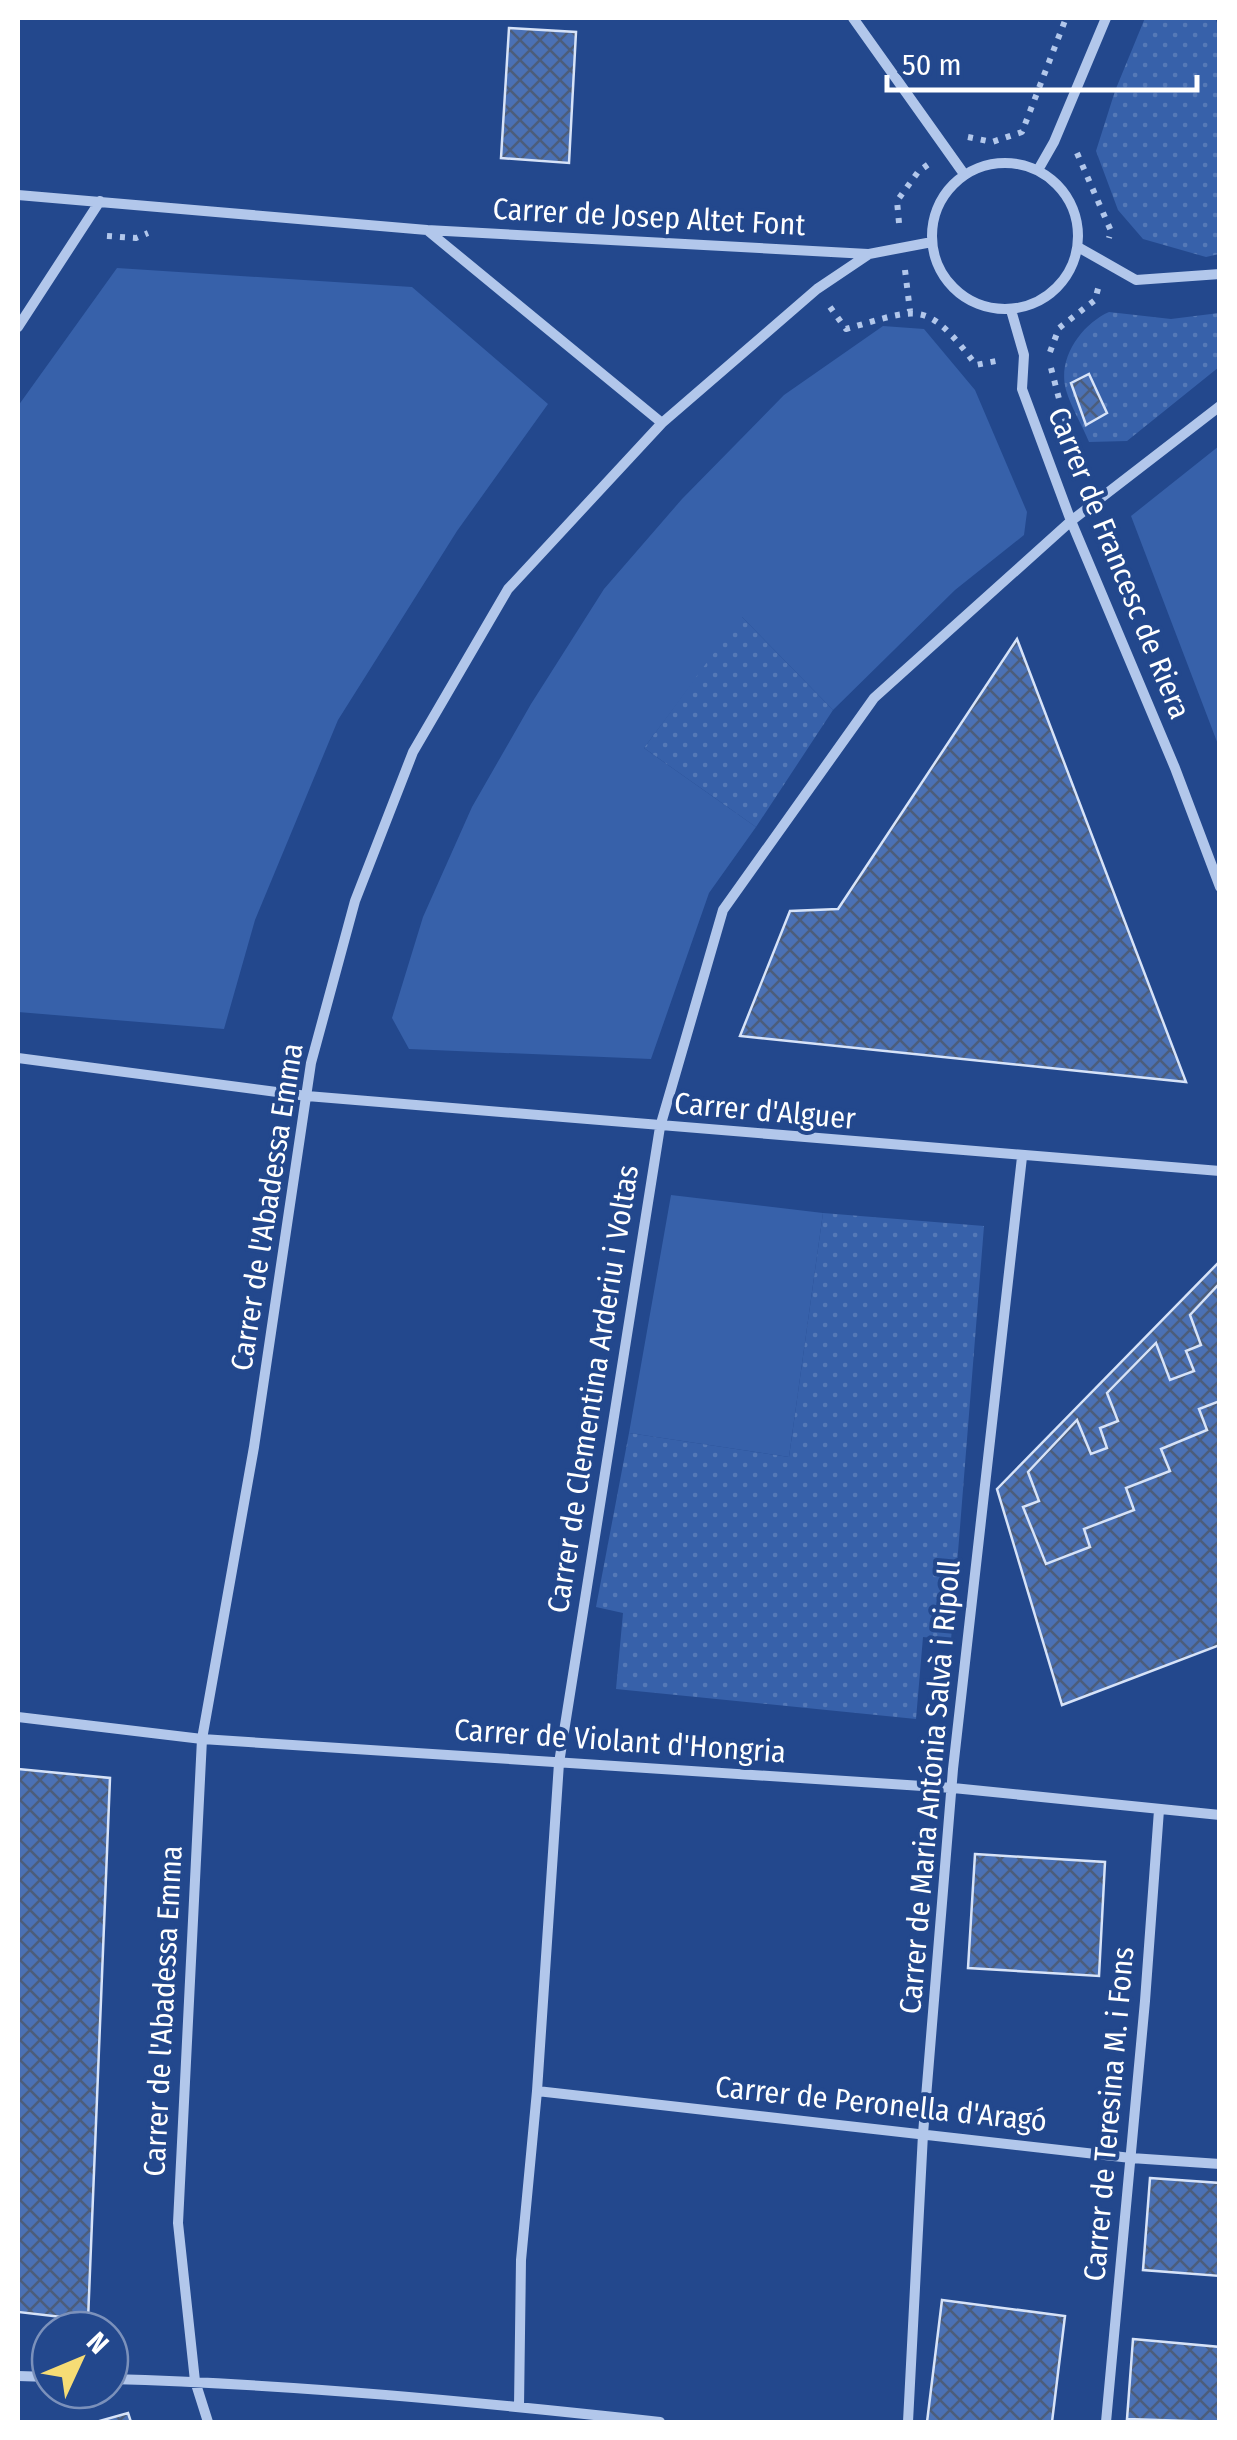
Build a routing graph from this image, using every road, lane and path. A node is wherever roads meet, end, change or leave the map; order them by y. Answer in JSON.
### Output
{"nodes":[{"id":1,"x":853,"y":18,"type":"edge"},
{"id":2,"x":1066,"y":18,"type":"edge"},
{"id":3,"x":1106,"y":18,"type":"edge"},
{"id":4,"x":948,"y":150,"type":"junction"},
{"id":5,"x":1038,"y":170,"type":"junction"},
{"id":6,"x":964,"y":174,"type":"junction"},
{"id":7,"x":18,"y":195,"type":"edge"},
{"id":8,"x":100,"y":200,"type":"junction"},
{"id":9,"x":897,"y":201,"type":"dead end"},
{"id":10,"x":427,"y":230,"type":"junction"},
{"id":11,"x":932,"y":242,"type":"junction"},
{"id":12,"x":1078,"y":247,"type":"junction"},
{"id":13,"x":869,"y":254,"type":"junction"},
{"id":14,"x":1220,"y":274,"type":"edge"},
{"id":15,"x":1011,"y":310,"type":"junction"},
{"id":16,"x":910,"y":311,"type":"dead end"},
{"id":17,"x":835,"y":314,"type":"dead end"},
{"id":18,"x":18,"y":327,"type":"edge"},
{"id":19,"x":1220,"y":406,"type":"edge"},
{"id":20,"x":662,"y":424,"type":"junction"},
{"id":21,"x":1072,"y":521,"type":"junction"},
{"id":22,"x":1220,"y":887,"type":"edge"},
{"id":23,"x":18,"y":1058,"type":"edge"},
{"id":24,"x":307,"y":1096,"type":"junction"},
{"id":25,"x":660,"y":1127,"type":"junction"},
{"id":26,"x":1022,"y":1157,"type":"junction"},
{"id":27,"x":1220,"y":1171,"type":"edge"},
{"id":28,"x":18,"y":1717,"type":"edge"},
{"id":29,"x":202,"y":1738,"type":"junction"},
{"id":30,"x":559,"y":1762,"type":"junction"},
{"id":31,"x":953,"y":1788,"type":"junction"},
{"id":32,"x":1159,"y":1810,"type":"junction"},
{"id":33,"x":1220,"y":1815,"type":"edge"},
{"id":34,"x":537,"y":2091,"type":"junction"},
{"id":35,"x":924,"y":2134,"type":"junction"},
{"id":36,"x":1130,"y":2158,"type":"junction"},
{"id":37,"x":1220,"y":2164,"type":"edge"},
{"id":38,"x":130,"y":2379,"type":"edge"},
{"id":39,"x":195,"y":2381,"type":"junction"},
{"id":40,"x":520,"y":2407,"type":"junction"},
{"id":41,"x":208,"y":2422,"type":"edge"},
{"id":42,"x":660,"y":2422,"type":"edge"},
{"id":43,"x":908,"y":2422,"type":"edge"},
{"id":44,"x":1106,"y":2422,"type":"edge"}],
"edges":[{"from":1,"to":4,"type":"street"},
{"from":2,"to":4,"type":"path"},
{"from":3,"to":5,"type":"street"},
{"from":4,"to":6,"type":"street"},
{"from":4,"to":9,"type":"path"},
{"from":5,"to":6,"type":"street"},
{"from":5,"to":12,"type":"street"},
{"from":6,"to":11,"type":"street"},
{"from":7,"to":8,"type":"street","name":"Carrer de Josep Altet Font"},
{"from":8,"to":10,"type":"street","name":"Carrer de Josep Altet Font"},
{"from":8,"to":18,"type":"street"},
{"from":10,"to":13,"type":"street","name":"Carrer de Josep Altet Font"},
{"from":10,"to":20,"type":"street","name":"Carrer de Josep Altet Font"},
{"from":11,"to":13,"type":"street","name":"Carrer de l'Abadessa Emma"},
{"from":11,"to":15,"type":"street"},
{"from":12,"to":14,"type":"street"},
{"from":12,"to":15,"type":"street"},
{"from":13,"to":20,"type":"street","name":"Carrer de l'Abadessa Emma"},
{"from":15,"to":21,"type":"street","name":"Carrer de Francesc de Riera"},
{"from":16,"to":17,"type":"path"},
{"from":19,"to":21,"type":"street","name":"Carrer de Clementina Arderiu i Voltas"},
{"from":20,"to":24,"type":"street","name":"Carrer de l'Abadessa Emma"},
{"from":21,"to":22,"type":"street","name":"Carrer de Francesc de Riera"},
{"from":21,"to":25,"type":"street","name":"Carrer de Clementina Arderiu i Voltas"},
{"from":23,"to":24,"type":"street","name":"Carrer d'Alguer"},
{"from":24,"to":25,"type":"street","name":"Carrer d'Alguer"},
{"from":24,"to":29,"type":"street","name":"Carrer de l'Abadessa Emma"},
{"from":25,"to":26,"type":"street","name":"Carrer d'Alguer"},
{"from":25,"to":30,"type":"street","name":"Carrer de Clementina Arderiu i Voltas"},
{"from":26,"to":27,"type":"street","name":"Carrer d'Alguer"},
{"from":26,"to":31,"type":"street","name":"Carrer de Maria Antónia Salvà i Ripoll"},
{"from":28,"to":29,"type":"street","name":"Carrer de Violant d'Hongria"},
{"from":29,"to":30,"type":"street","name":"Carrer de Violant d'Hongria"},
{"from":29,"to":39,"type":"street","name":"Carrer de l'Abadessa Emma"},
{"from":30,"to":31,"type":"street","name":"Carrer de Violant d'Hongria"},
{"from":30,"to":34,"type":"street","name":"Carrer de Clementina Arderiu i Voltas"},
{"from":31,"to":32,"type":"street","name":"Carrer de Violant d'Hongria"},
{"from":31,"to":35,"type":"street","name":"Carrer de Maria Antónia Salvà i Ripoll"},
{"from":32,"to":33,"type":"street","name":"Carrer de Violant d'Hongria"},
{"from":32,"to":36,"type":"street","name":"Carrer de Teresina M. i Fons"},
{"from":34,"to":35,"type":"street","name":"Carrer de Peronella d'Aragó"},
{"from":34,"to":40,"type":"street","name":"Carrer de Clementina Arderiu i Voltas"},
{"from":35,"to":36,"type":"street","name":"Carrer de Peronella d'Aragó"},
{"from":35,"to":43,"type":"street","name":"Carrer de Maria Antónia Salvà i Ripoll"},
{"from":36,"to":37,"type":"street","name":"Carrer de Peronella d'Aragó"},
{"from":36,"to":44,"type":"street","name":"Carrer de Teresina M. i Fons"},
{"from":38,"to":39,"type":"street"},
{"from":39,"to":40,"type":"street"},
{"from":39,"to":41,"type":"street","name":"Carrer de l'Abadessa Emma"},
{"from":40,"to":42,"type":"street"}]}
